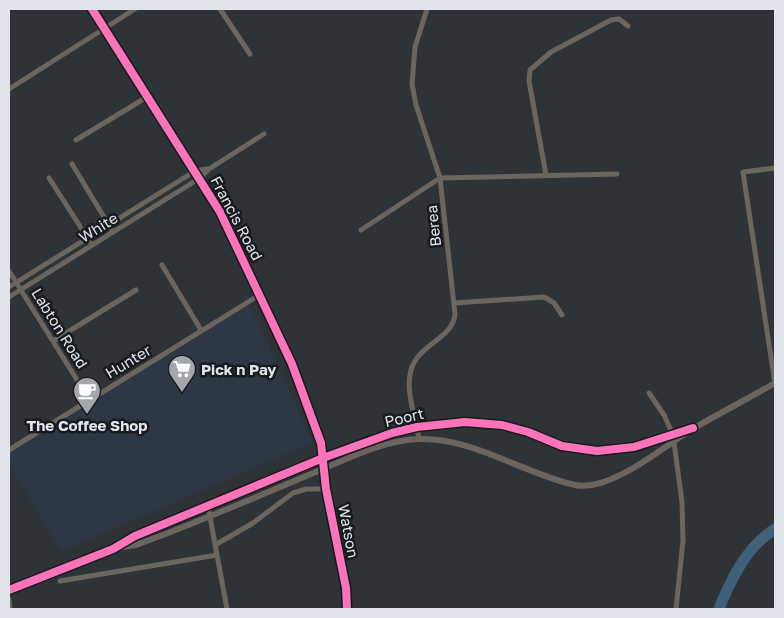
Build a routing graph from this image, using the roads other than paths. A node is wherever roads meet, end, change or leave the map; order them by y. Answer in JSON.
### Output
{"nodes":[{"id":1,"x":92,"y":9,"type":"edge"},
{"id":2,"x":135,"y":9,"type":"edge"},
{"id":3,"x":220,"y":9,"type":"edge"},
{"id":4,"x":427,"y":9,"type":"edge"},
{"id":5,"x":628,"y":26,"type":"dead end"},
{"id":6,"x":104,"y":28,"type":"junction"},
{"id":7,"x":250,"y":54,"type":"dead end"},
{"id":8,"x":10,"y":86,"type":"edge"},
{"id":9,"x":147,"y":97,"type":"junction"},
{"id":10,"x":264,"y":134,"type":"dead end"},
{"id":11,"x":76,"y":140,"type":"dead end"},
{"id":12,"x":72,"y":164,"type":"dead end"},
{"id":13,"x":775,"y":168,"type":"edge"},
{"id":14,"x":209,"y":169,"type":"junction"},
{"id":15,"x":195,"y":171,"type":"junction"},
{"id":16,"x":617,"y":174,"type":"dead end"},
{"id":17,"x":546,"y":175,"type":"junction"},
{"id":18,"x":49,"y":178,"type":"dead end"},
{"id":19,"x":200,"y":178,"type":"junction"},
{"id":20,"x":440,"y":178,"type":"junction"},
{"id":21,"x":108,"y":225,"type":"junction"},
{"id":22,"x":361,"y":230,"type":"dead end"},
{"id":23,"x":113,"y":232,"type":"junction"},
{"id":24,"x":88,"y":238,"type":"junction"},
{"id":25,"x":92,"y":246,"type":"junction"},
{"id":26,"x":162,"y":265,"type":"dead end"},
{"id":27,"x":9,"y":271,"type":"edge"},
{"id":28,"x":16,"y":283,"type":"junction"},
{"id":29,"x":9,"y":287,"type":"edge"},
{"id":30,"x":21,"y":290,"type":"junction"},
{"id":31,"x":136,"y":290,"type":"dead end"},
{"id":32,"x":261,"y":294,"type":"junction"},
{"id":33,"x":9,"y":297,"type":"edge"},
{"id":34,"x":454,"y":303,"type":"junction"},
{"id":35,"x":562,"y":316,"type":"dead end"},
{"id":36,"x":201,"y":330,"type":"junction"},
{"id":37,"x":53,"y":341,"type":"junction"},
{"id":38,"x":775,"y":383,"type":"edge"},
{"id":39,"x":649,"y":393,"type":"dead end"},
{"id":40,"x":89,"y":399,"type":"junction"},
{"id":41,"x":417,"y":427,"type":"junction"},
{"id":42,"x":693,"y":428,"type":"junction"},
{"id":43,"x":673,"y":435,"type":"junction"},
{"id":44,"x":419,"y":439,"type":"junction"},
{"id":45,"x":674,"y":442,"type":"junction"},
{"id":46,"x":9,"y":450,"type":"edge"},
{"id":47,"x":323,"y":458,"type":"junction"},
{"id":48,"x":324,"y":469,"type":"junction"},
{"id":49,"x":326,"y":489,"type":"junction"},
{"id":50,"x":208,"y":506,"type":"junction"},
{"id":51,"x":210,"y":516,"type":"junction"},
{"id":52,"x":215,"y":545,"type":"junction"},
{"id":53,"x":112,"y":549,"type":"junction"},
{"id":54,"x":217,"y":555,"type":"junction"},
{"id":55,"x":60,"y":582,"type":"dead end"},
{"id":56,"x":9,"y":590,"type":"edge"},
{"id":57,"x":9,"y":599,"type":"edge"},
{"id":58,"x":10,"y":609,"type":"edge"},
{"id":59,"x":227,"y":609,"type":"edge"},
{"id":60,"x":346,"y":609,"type":"edge"},
{"id":61,"x":676,"y":609,"type":"edge"}],
"edges":[{"from":1,"to":6,"type":"street","name":"Francis Road"},
{"from":2,"to":6,"type":"street"},
{"from":3,"to":7,"type":"street"},
{"from":4,"to":20,"type":"street","name":"Berea"},
{"from":5,"to":17,"type":"street"},
{"from":6,"to":8,"type":"street"},
{"from":6,"to":9,"type":"street","name":"Francis Road"},
{"from":9,"to":11,"type":"street"},
{"from":9,"to":15,"type":"street","name":"Francis Road"},
{"from":10,"to":14,"type":"street"},
{"from":12,"to":21,"type":"street"},
{"from":13,"to":38,"type":"street"},
{"from":14,"to":15,"type":"street"},
{"from":14,"to":19,"type":"street","name":"White"},
{"from":15,"to":19,"type":"street","name":"Francis Road"},
{"from":15,"to":21,"type":"street","name":"White"},
{"from":16,"to":17,"type":"street"},
{"from":17,"to":20,"type":"street"},
{"from":18,"to":24,"type":"street"},
{"from":19,"to":23,"type":"street","name":"White"},
{"from":19,"to":32,"type":"street","name":"Francis Road"},
{"from":20,"to":22,"type":"street"},
{"from":20,"to":34,"type":"street","name":"Berea"},
{"from":21,"to":23,"type":"street"},
{"from":21,"to":24,"type":"street","name":"White"},
{"from":23,"to":25,"type":"street","name":"White"},
{"from":24,"to":25,"type":"street"},
{"from":24,"to":28,"type":"street","name":"White"},
{"from":25,"to":30,"type":"street","name":"White"},
{"from":26,"to":36,"type":"street"},
{"from":27,"to":28,"type":"street","name":"Labton Road"},
{"from":28,"to":29,"type":"street","name":"White"},
{"from":28,"to":30,"type":"street","name":"Labton Road"},
{"from":30,"to":33,"type":"street","name":"White"},
{"from":30,"to":37,"type":"street","name":"Labton Road"},
{"from":31,"to":37,"type":"street"},
{"from":32,"to":36,"type":"street","name":"Hunter"},
{"from":32,"to":47,"type":"street","name":"Francis Road"},
{"from":34,"to":35,"type":"street"},
{"from":34,"to":41,"type":"street","name":"Berea"},
{"from":36,"to":40,"type":"street","name":"Hunter"},
{"from":37,"to":40,"type":"street","name":"Labton Road"},
{"from":38,"to":42,"type":"street","name":"Poort"},
{"from":39,"to":43,"type":"street"},
{"from":40,"to":46,"type":"street","name":"Hunter"},
{"from":41,"to":43,"type":"street","name":"Poort"},
{"from":41,"to":44,"type":"street","name":"Berea"},
{"from":41,"to":47,"type":"street","name":"Poort"},
{"from":42,"to":43,"type":"street","name":"Poort"},
{"from":42,"to":45,"type":"street","name":"Poort"},
{"from":43,"to":45,"type":"street"},
{"from":44,"to":45,"type":"street","name":"Poort"},
{"from":44,"to":48,"type":"street","name":"Poort"},
{"from":45,"to":61,"type":"street"},
{"from":47,"to":48,"type":"street","name":"Watson"},
{"from":47,"to":50,"type":"street","name":"Poort"},
{"from":48,"to":49,"type":"street","name":"Watson"},
{"from":48,"to":51,"type":"street","name":"Poort"},
{"from":49,"to":52,"type":"street"},
{"from":49,"to":60,"type":"street","name":"Watson"},
{"from":50,"to":51,"type":"street"},
{"from":50,"to":53,"type":"street","name":"Poort"},
{"from":51,"to":52,"type":"street"},
{"from":51,"to":53,"type":"street","name":"Poort"},
{"from":52,"to":54,"type":"street"},
{"from":53,"to":56,"type":"street"},
{"from":54,"to":55,"type":"street"},
{"from":54,"to":59,"type":"street"},
{"from":57,"to":58,"type":"street"}]}
